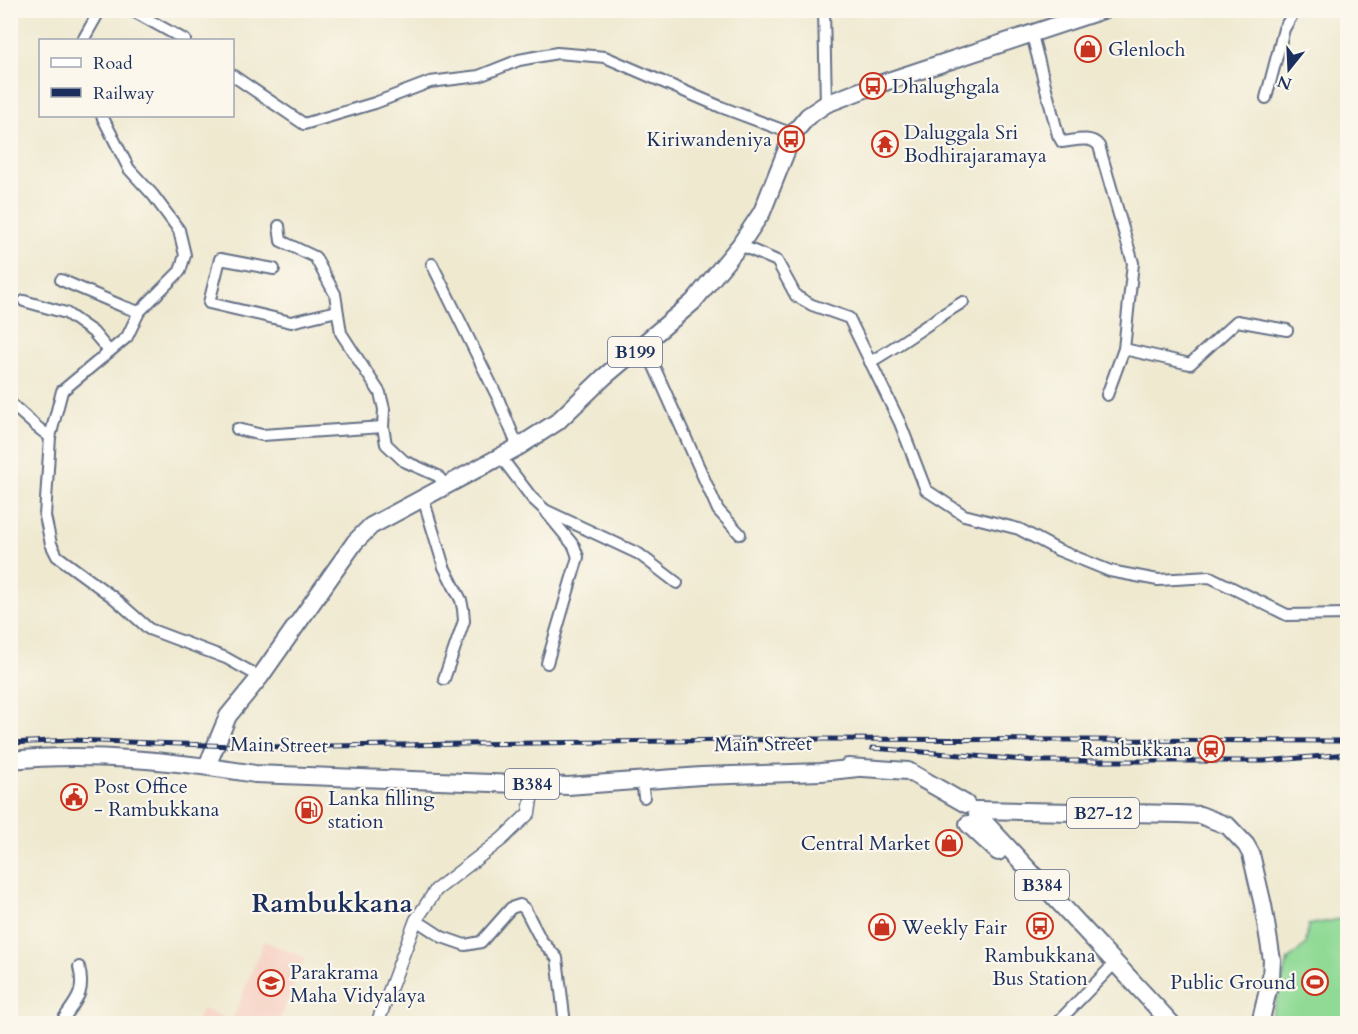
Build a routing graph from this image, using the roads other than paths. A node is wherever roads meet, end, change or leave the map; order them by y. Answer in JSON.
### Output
{"nodes":[{"id":1,"x":100,"y":10,"type":"edge"},
{"id":2,"x":131,"y":10,"type":"edge"},
{"id":3,"x":824,"y":10,"type":"edge"},
{"id":4,"x":1103,"y":10,"type":"edge"},
{"id":5,"x":1295,"y":10,"type":"edge"},
{"id":6,"x":1032,"y":35,"type":"junction"},
{"id":7,"x":84,"y":39,"type":"edge"},
{"id":8,"x":182,"y":39,"type":"edge"},
{"id":9,"x":234,"y":76,"type":"edge"},
{"id":10,"x":1266,"y":98,"type":"dead end"},
{"id":11,"x":826,"y":104,"type":"junction"},
{"id":12,"x":103,"y":117,"type":"edge"},
{"id":13,"x":793,"y":134,"type":"junction"},
{"id":14,"x":279,"y":226,"type":"dead end"},
{"id":15,"x":740,"y":245,"type":"junction"},
{"id":16,"x":432,"y":264,"type":"dead end"},
{"id":17,"x":274,"y":269,"type":"dead end"},
{"id":18,"x":61,"y":280,"type":"dead end"},
{"id":19,"x":24,"y":301,"type":"dead end"},
{"id":20,"x":963,"y":302,"type":"dead end"},
{"id":21,"x":337,"y":311,"type":"junction"},
{"id":22,"x":139,"y":312,"type":"junction"},
{"id":23,"x":1287,"y":330,"type":"dead end"},
{"id":24,"x":644,"y":344,"type":"junction"},
{"id":25,"x":1124,"y":349,"type":"junction"},
{"id":26,"x":109,"y":351,"type":"junction"},
{"id":27,"x":870,"y":362,"type":"junction"},
{"id":28,"x":1107,"y":395,"type":"dead end"},
{"id":29,"x":10,"y":402,"type":"edge"},
{"id":30,"x":383,"y":427,"type":"junction"},
{"id":31,"x":237,"y":429,"type":"dead end"},
{"id":32,"x":50,"y":437,"type":"junction"},
{"id":33,"x":518,"y":447,"type":"junction"},
{"id":34,"x":500,"y":456,"type":"junction"},
{"id":35,"x":446,"y":485,"type":"junction"},
{"id":36,"x":423,"y":498,"type":"junction"},
{"id":37,"x":545,"y":510,"type":"junction"},
{"id":38,"x":740,"y":534,"type":"dead end"},
{"id":39,"x":677,"y":583,"type":"dead end"},
{"id":40,"x":1347,"y":614,"type":"edge"},
{"id":41,"x":547,"y":663,"type":"dead end"},
{"id":42,"x":260,"y":677,"type":"junction"},
{"id":43,"x":444,"y":679,"type":"dead end"},
{"id":44,"x":10,"y":760,"type":"edge"},
{"id":45,"x":207,"y":766,"type":"junction"},
{"id":46,"x":858,"y":768,"type":"junction"},
{"id":47,"x":534,"y":781,"type":"junction"},
{"id":48,"x":969,"y":813,"type":"junction"},
{"id":49,"x":416,"y":920,"type":"junction"},
{"id":50,"x":1110,"y":961,"type":"junction"},
{"id":51,"x":79,"y":967,"type":"dead end"},
{"id":52,"x":60,"y":1023,"type":"edge"},
{"id":53,"x":377,"y":1023,"type":"edge"},
{"id":54,"x":566,"y":1023,"type":"edge"},
{"id":55,"x":1056,"y":1023,"type":"edge"},
{"id":56,"x":1159,"y":1023,"type":"edge"},
{"id":57,"x":1172,"y":1023,"type":"edge"},
{"id":58,"x":1260,"y":1023,"type":"edge"}],
"edges":[{"from":1,"to":7,"type":"street"},
{"from":2,"to":8,"type":"street"},
{"from":3,"to":11,"type":"street"},
{"from":4,"to":6,"type":"main road","number":"B199"},
{"from":5,"to":10,"type":"street"},
{"from":6,"to":11,"type":"main road","number":"B199"},
{"from":6,"to":25,"type":"street"},
{"from":9,"to":13,"type":"street"},
{"from":11,"to":13,"type":"main road","number":"B199"},
{"from":12,"to":22,"type":"street"},
{"from":13,"to":15,"type":"main road","number":"B199"},
{"from":14,"to":21,"type":"street"},
{"from":15,"to":24,"type":"main road","number":"B199"},
{"from":15,"to":27,"type":"street"},
{"from":16,"to":33,"type":"street"},
{"from":17,"to":21,"type":"street"},
{"from":18,"to":22,"type":"street"},
{"from":19,"to":26,"type":"street"},
{"from":20,"to":27,"type":"street"},
{"from":21,"to":30,"type":"street"},
{"from":22,"to":26,"type":"street"},
{"from":23,"to":25,"type":"street"},
{"from":24,"to":33,"type":"main road","number":"B199"},
{"from":24,"to":38,"type":"street"},
{"from":25,"to":28,"type":"street"},
{"from":26,"to":32,"type":"street"},
{"from":27,"to":40,"type":"street"},
{"from":29,"to":32,"type":"street"},
{"from":30,"to":31,"type":"street"},
{"from":30,"to":35,"type":"street"},
{"from":32,"to":42,"type":"street"},
{"from":33,"to":34,"type":"main road","number":"B199"},
{"from":34,"to":35,"type":"main road","number":"B199"},
{"from":34,"to":37,"type":"street"},
{"from":35,"to":36,"type":"main road","number":"B199"},
{"from":36,"to":42,"type":"main road","number":"B199"},
{"from":36,"to":43,"type":"street"},
{"from":37,"to":39,"type":"street"},
{"from":37,"to":41,"type":"street"},
{"from":42,"to":45,"type":"main road","number":"B199"},
{"from":44,"to":45,"type":"main road","name":"Main Street"},
{"from":45,"to":47,"type":"main road","name":"Main Street","number":"B384"},
{"from":46,"to":47,"type":"main road","name":"Main Street","number":"B384"},
{"from":46,"to":47,"type":"main road","name":"Main Street","number":"B384"},
{"from":46,"to":48,"type":"main road","name":"Main Street","number":"B384"},
{"from":47,"to":49,"type":"street"},
{"from":48,"to":50,"type":"main road","name":"Main Street","number":"B384"},
{"from":48,"to":58,"type":"main road","number":"B27-12"},
{"from":49,"to":53,"type":"street"},
{"from":49,"to":54,"type":"street"},
{"from":50,"to":55,"type":"street"},
{"from":50,"to":56,"type":"main road","number":"B384"},
{"from":50,"to":57,"type":"main road","number":"B384"},
{"from":51,"to":52,"type":"street"}]}
